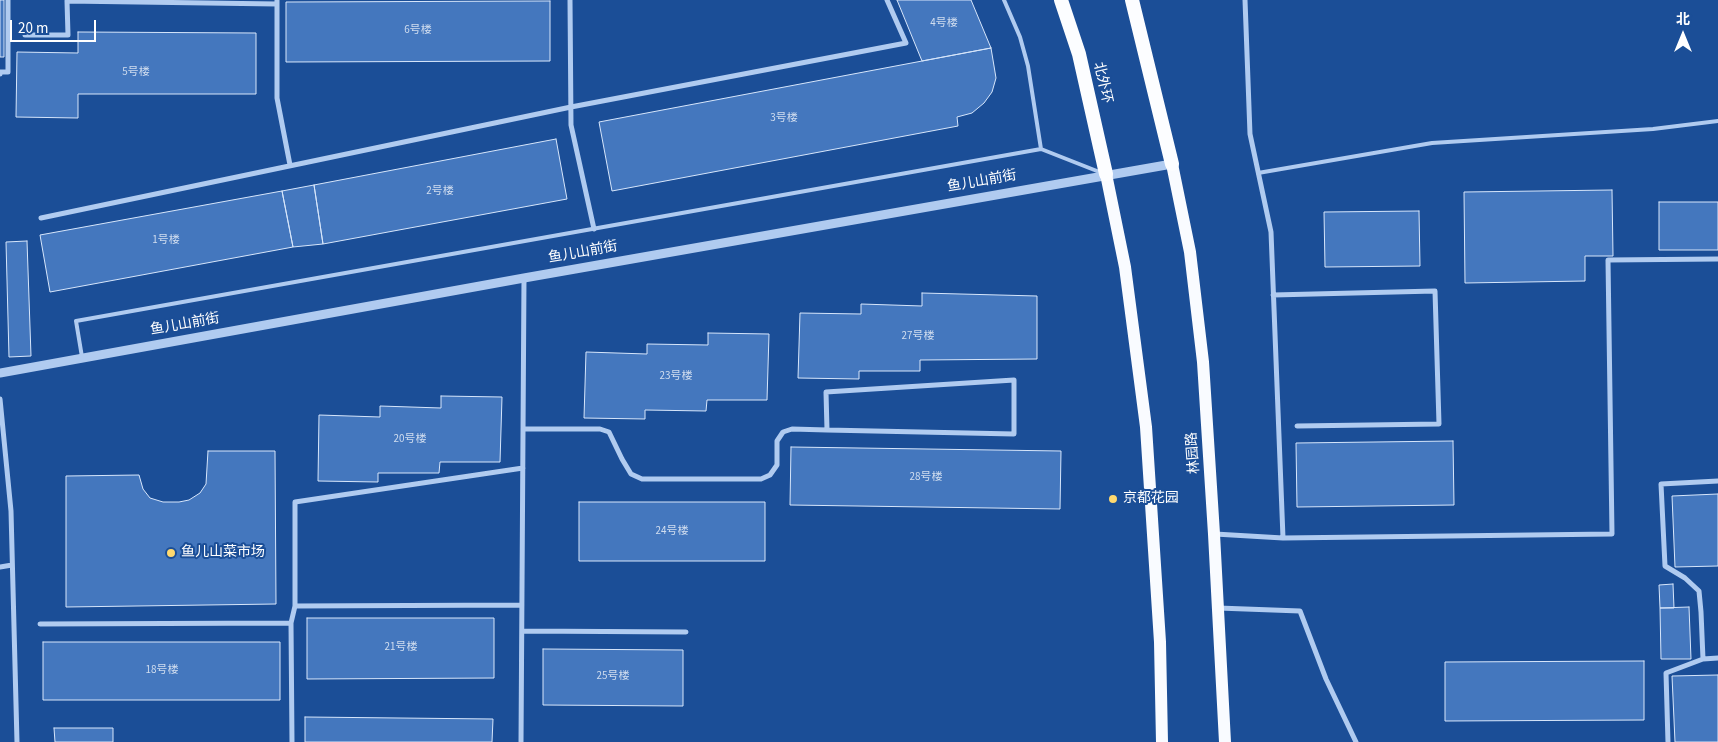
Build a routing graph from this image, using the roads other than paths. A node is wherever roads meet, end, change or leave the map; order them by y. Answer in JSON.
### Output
{"nodes":[{"id":1,"x":8,"y":0,"type":"edge"},
{"id":2,"x":570,"y":0,"type":"edge"},
{"id":3,"x":887,"y":0,"type":"edge"},
{"id":4,"x":1004,"y":0,"type":"edge"},
{"id":5,"x":1061,"y":0,"type":"edge"},
{"id":6,"x":1132,"y":0,"type":"edge"},
{"id":7,"x":1245,"y":0,"type":"edge"},
{"id":8,"x":277,"y":2,"type":"edge"},
{"id":9,"x":25,"y":35,"type":"dead end"},
{"id":10,"x":0,"y":74,"type":"edge"},
{"id":11,"x":571,"y":107,"type":"junction"},
{"id":12,"x":1718,"y":121,"type":"edge"},
{"id":13,"x":1041,"y":149,"type":"junction"},
{"id":14,"x":1172,"y":164,"type":"junction"},
{"id":15,"x":290,"y":165,"type":"junction"},
{"id":16,"x":1258,"y":173,"type":"junction"},
{"id":17,"x":1106,"y":174,"type":"junction"},
{"id":18,"x":41,"y":218,"type":"dead end"},
{"id":19,"x":594,"y":229,"type":"junction"},
{"id":20,"x":1718,"y":259,"type":"edge"},
{"id":21,"x":524,"y":278,"type":"junction"},
{"id":22,"x":1273,"y":295,"type":"junction"},
{"id":23,"x":82,"y":357,"type":"junction"},
{"id":24,"x":0,"y":373,"type":"edge"},
{"id":25,"x":0,"y":399,"type":"edge"},
{"id":26,"x":1297,"y":426,"type":"dead end"},
{"id":27,"x":523,"y":429,"type":"junction"},
{"id":28,"x":827,"y":430,"type":"junction"},
{"id":29,"x":523,"y":468,"type":"junction"},
{"id":30,"x":1718,"y":481,"type":"edge"},
{"id":31,"x":1214,"y":534,"type":"junction"},
{"id":32,"x":1283,"y":538,"type":"junction"},
{"id":33,"x":12,"y":565,"type":"junction"},
{"id":34,"x":0,"y":567,"type":"edge"},
{"id":35,"x":522,"y":605,"type":"junction"},
{"id":36,"x":296,"y":606,"type":"junction"},
{"id":37,"x":1218,"y":608,"type":"junction"},
{"id":38,"x":291,"y":623,"type":"junction"},
{"id":39,"x":40,"y":624,"type":"dead end"},
{"id":40,"x":522,"y":632,"type":"junction"},
{"id":41,"x":686,"y":632,"type":"dead end"},
{"id":42,"x":1718,"y":658,"type":"edge"},
{"id":43,"x":1703,"y":659,"type":"junction"},
{"id":44,"x":16,"y":742,"type":"edge"},
{"id":45,"x":292,"y":742,"type":"edge"},
{"id":46,"x":521,"y":742,"type":"edge"},
{"id":47,"x":1162,"y":742,"type":"edge"},
{"id":48,"x":1225,"y":742,"type":"edge"},
{"id":49,"x":1356,"y":742,"type":"edge"},
{"id":50,"x":1668,"y":742,"type":"edge"}],
"edges":[{"from":1,"to":10,"type":"street"},
{"from":2,"to":11,"type":"street"},
{"from":3,"to":11,"type":"street"},
{"from":4,"to":13,"type":"lane"},
{"from":5,"to":17,"type":"highway","name":"北外环"},
{"from":6,"to":14,"type":"highway"},
{"from":7,"to":16,"type":"street"},
{"from":8,"to":9,"type":"street"},
{"from":8,"to":15,"type":"street"},
{"from":11,"to":15,"type":"street"},
{"from":11,"to":19,"type":"street"},
{"from":12,"to":16,"type":"lane"},
{"from":13,"to":17,"type":"lane"},
{"from":13,"to":19,"type":"lane"},
{"from":14,"to":17,"type":"street","name":"鱼儿山前街"},
{"from":14,"to":31,"type":"main road","name":"林园路"},
{"from":15,"to":18,"type":"street"},
{"from":16,"to":22,"type":"street"},
{"from":17,"to":21,"type":"street","name":"鱼儿山前街"},
{"from":17,"to":47,"type":"main road"},
{"from":19,"to":23,"type":"lane"},
{"from":20,"to":32,"type":"street"},
{"from":21,"to":23,"type":"street","name":"鱼儿山前街"},
{"from":21,"to":27,"type":"street"},
{"from":22,"to":26,"type":"street"},
{"from":22,"to":32,"type":"street"},
{"from":23,"to":24,"type":"street","name":"鱼儿山前街"},
{"from":25,"to":33,"type":"street"},
{"from":27,"to":28,"type":"street"},
{"from":27,"to":29,"type":"street"},
{"from":28,"to":28,"type":"street"},
{"from":29,"to":35,"type":"street"},
{"from":29,"to":36,"type":"street"},
{"from":30,"to":43,"type":"street"},
{"from":31,"to":32,"type":"street"},
{"from":31,"to":37,"type":"main road","name":"林园路"},
{"from":33,"to":34,"type":"street"},
{"from":33,"to":44,"type":"street"},
{"from":35,"to":36,"type":"street"},
{"from":35,"to":40,"type":"street"},
{"from":36,"to":38,"type":"street"},
{"from":37,"to":48,"type":"main road","name":"林园路"},
{"from":37,"to":49,"type":"street"},
{"from":38,"to":39,"type":"street"},
{"from":38,"to":45,"type":"street"},
{"from":40,"to":41,"type":"street"},
{"from":40,"to":46,"type":"street"},
{"from":42,"to":43,"type":"street"},
{"from":43,"to":50,"type":"street"}]}
